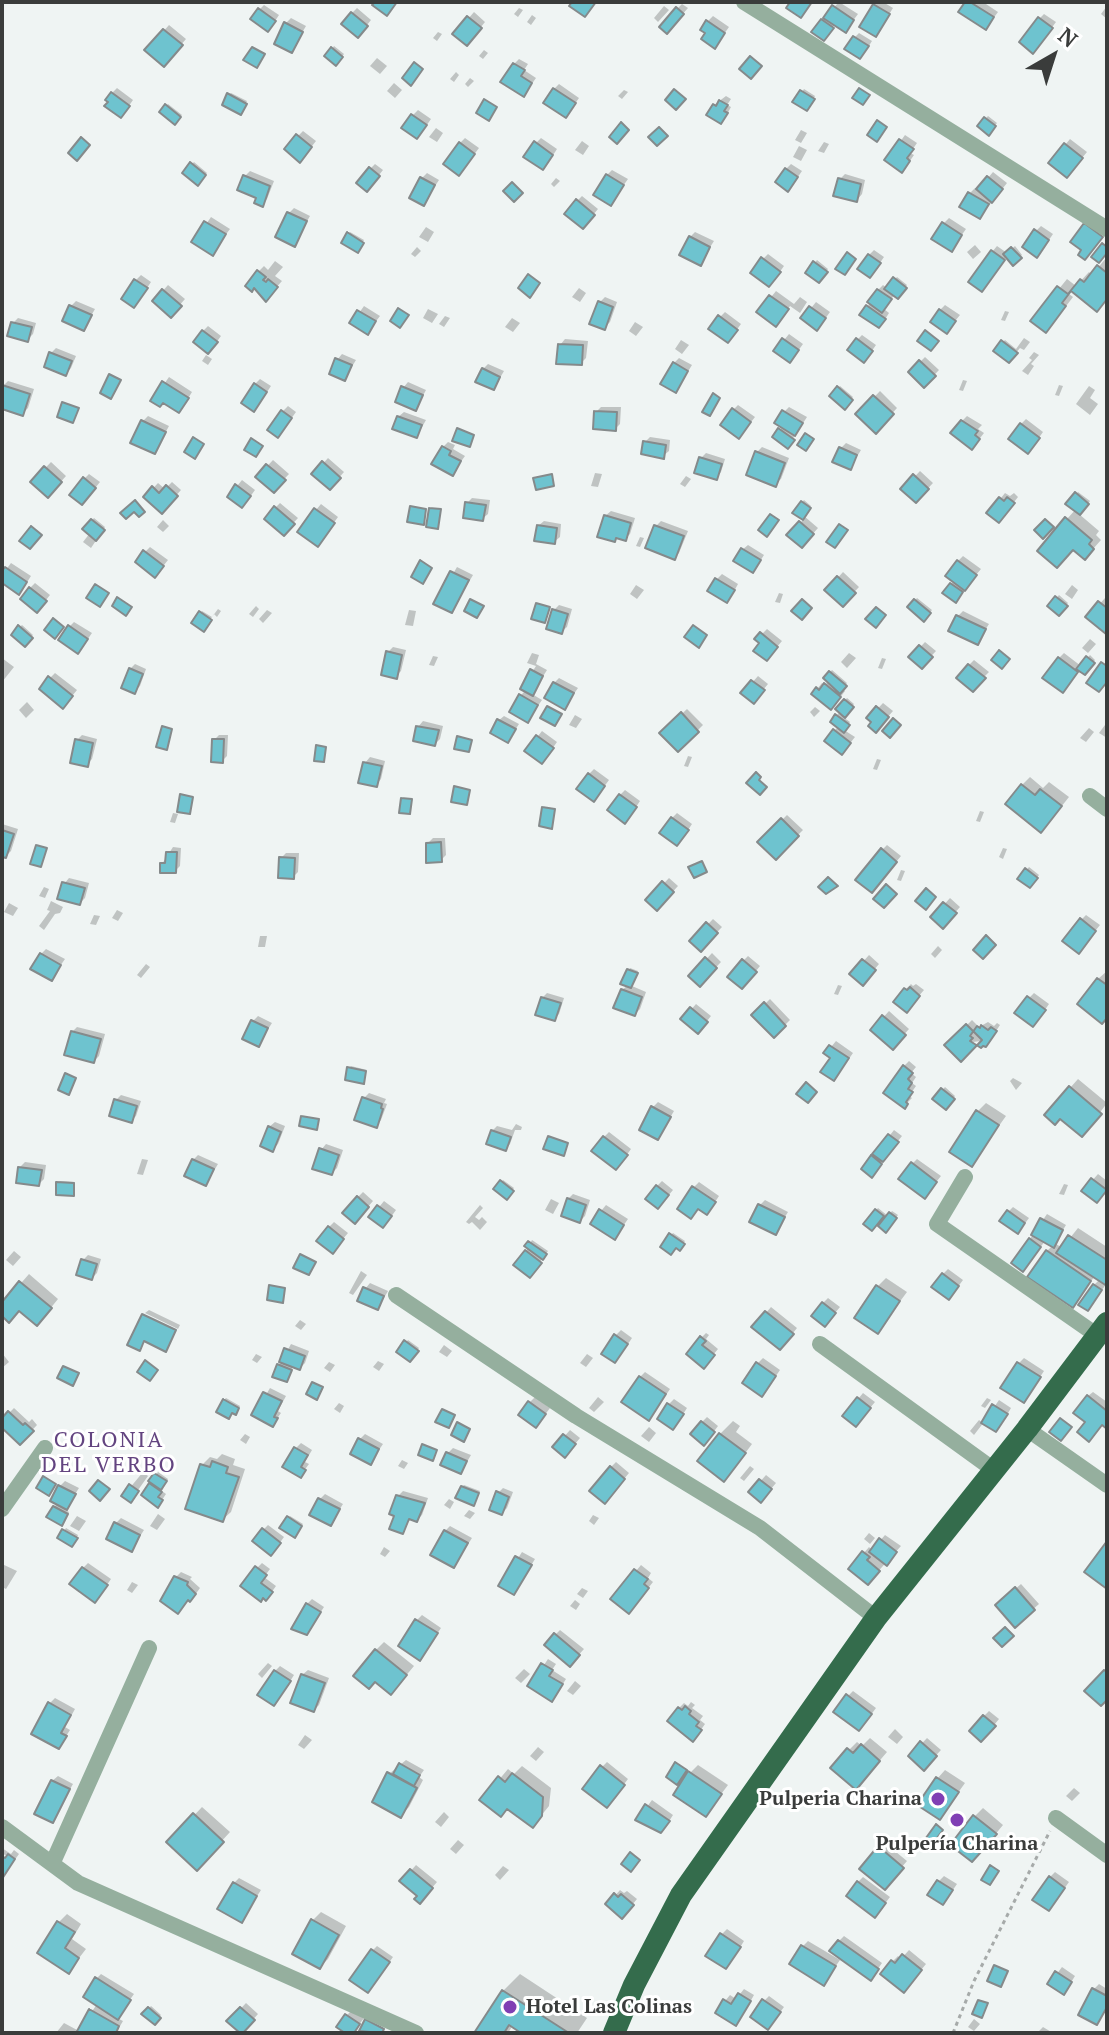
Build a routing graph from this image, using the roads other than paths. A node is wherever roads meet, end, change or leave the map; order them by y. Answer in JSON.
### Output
{"nodes":[{"id":1,"x":744,"y":2,"type":"edge"},
{"id":2,"x":1107,"y":229,"type":"edge"},
{"id":3,"x":1090,"y":796,"type":"dead end"},
{"id":4,"x":1107,"y":809,"type":"edge"},
{"id":5,"x":965,"y":1177,"type":"dead end"},
{"id":6,"x":396,"y":1295,"type":"dead end"},
{"id":7,"x":1102,"y":1330,"type":"edge"},
{"id":8,"x":820,"y":1344,"type":"dead end"},
{"id":9,"x":1027,"y":1429,"type":"junction"},
{"id":10,"x":45,"y":1448,"type":"dead end"},
{"id":11,"x":994,"y":1470,"type":"junction"},
{"id":12,"x":1107,"y":1485,"type":"edge"},
{"id":13,"x":2,"y":1509,"type":"edge"},
{"id":14,"x":876,"y":1618,"type":"junction"},
{"id":15,"x":149,"y":1648,"type":"dead end"},
{"id":16,"x":1056,"y":1818,"type":"road end"},
{"id":17,"x":2,"y":1827,"type":"edge"},
{"id":18,"x":1107,"y":1855,"type":"edge"},
{"id":19,"x":53,"y":1862,"type":"junction"},
{"id":20,"x":416,"y":2033,"type":"edge"},
{"id":21,"x":614,"y":2033,"type":"edge"}],
"edges":[{"from":1,"to":2,"type":"street"},
{"from":3,"to":4,"type":"street"},
{"from":5,"to":7,"type":"street"},
{"from":6,"to":14,"type":"street"},
{"from":7,"to":9,"type":"highway"},
{"from":8,"to":11,"type":"street"},
{"from":9,"to":11,"type":"highway"},
{"from":9,"to":12,"type":"street"},
{"from":10,"to":13,"type":"street"},
{"from":11,"to":14,"type":"highway"},
{"from":14,"to":21,"type":"highway"},
{"from":15,"to":19,"type":"street"},
{"from":16,"to":18,"type":"street"},
{"from":17,"to":19,"type":"street"},
{"from":19,"to":20,"type":"street"}]}
